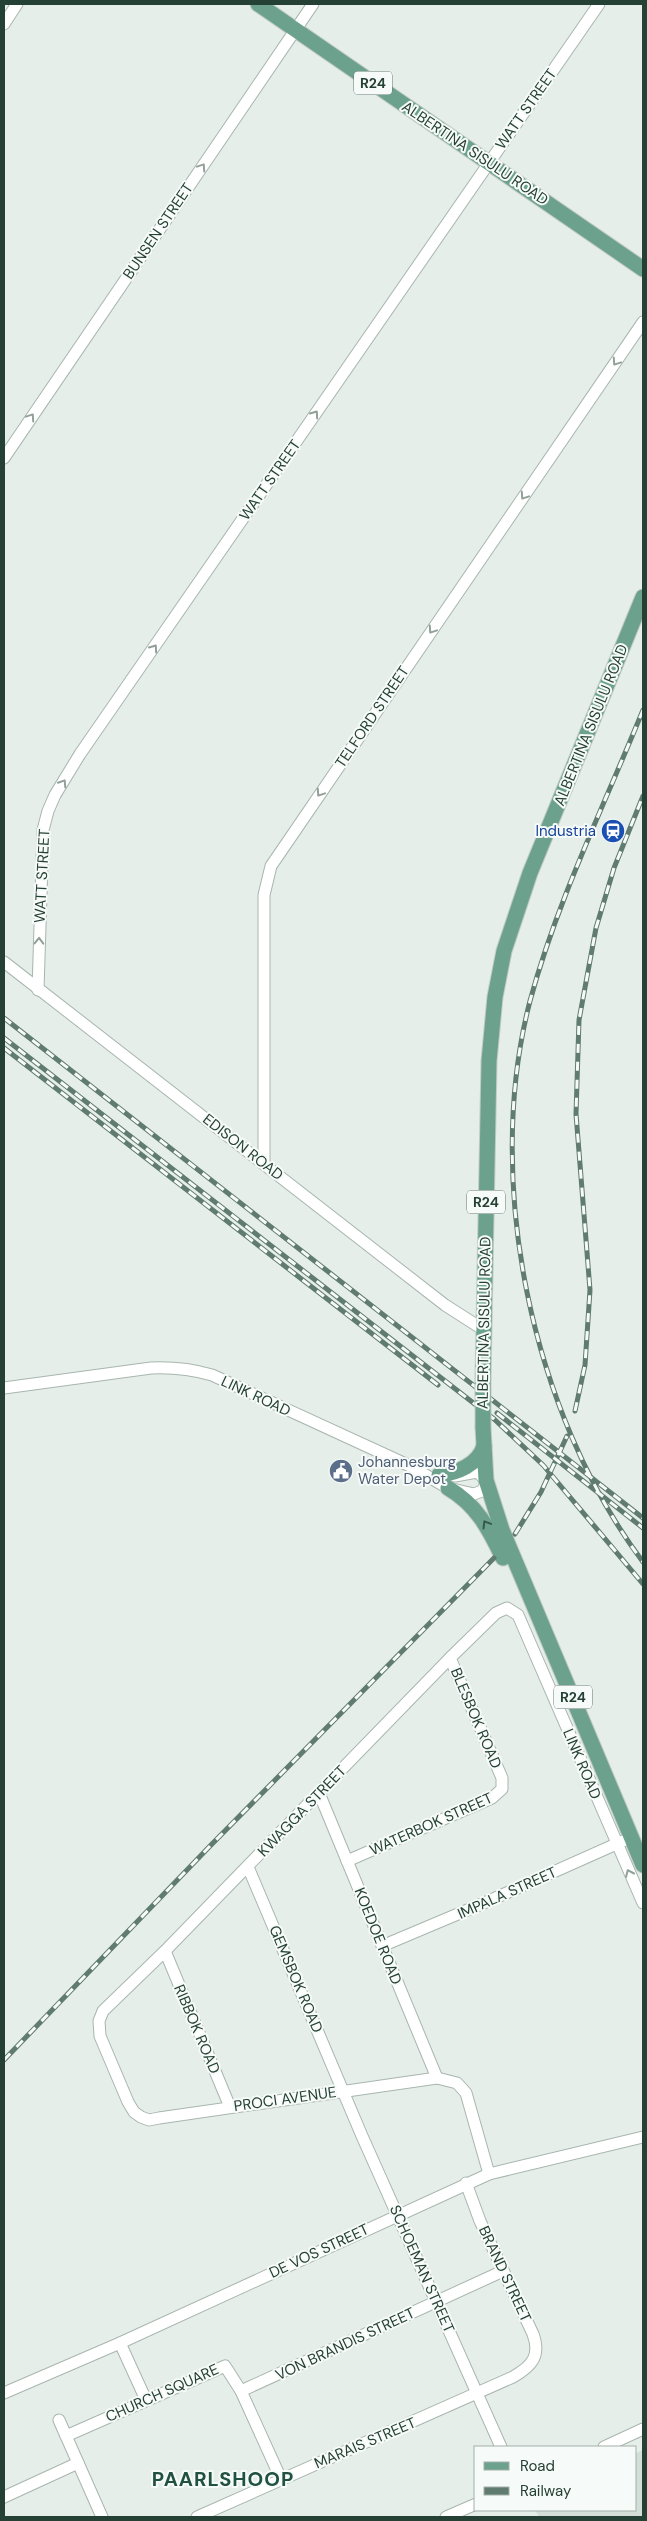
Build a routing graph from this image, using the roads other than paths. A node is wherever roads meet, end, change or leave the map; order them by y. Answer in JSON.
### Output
{"nodes":[{"id":1,"x":18,"y":4,"type":"edge"},
{"id":2,"x":258,"y":4,"type":"edge"},
{"id":3,"x":313,"y":4,"type":"edge"},
{"id":4,"x":599,"y":4,"type":"edge"},
{"id":5,"x":4,"y":24,"type":"edge"},
{"id":6,"x":295,"y":30,"type":"junction"},
{"id":7,"x":489,"y":163,"type":"junction"},
{"id":8,"x":643,"y":269,"type":"edge"},
{"id":9,"x":643,"y":322,"type":"edge"},
{"id":10,"x":4,"y":458,"type":"edge"},
{"id":11,"x":643,"y":597,"type":"edge"},
{"id":12,"x":4,"y":962,"type":"edge"},
{"id":13,"x":38,"y":990,"type":"junction"},
{"id":14,"x":264,"y":1163,"type":"junction"},
{"id":15,"x":484,"y":1330,"type":"junction"},
{"id":16,"x":4,"y":1388,"type":"edge"},
{"id":17,"x":484,"y":1446,"type":"junction"},
{"id":18,"x":410,"y":1466,"type":"junction"},
{"id":19,"x":439,"y":1475,"type":"junction"},
{"id":20,"x":487,"y":1481,"type":"junction"},
{"id":21,"x":448,"y":1488,"type":"junction"},
{"id":22,"x":501,"y":1610,"type":"joint"},
{"id":23,"x":547,"y":1634,"type":"junction"},
{"id":24,"x":450,"y":1658,"type":"junction"},
{"id":25,"x":502,"y":1778,"type":"joint"},
{"id":26,"x":318,"y":1793,"type":"junction"},
{"id":27,"x":630,"y":1837,"type":"junction"},
{"id":28,"x":616,"y":1844,"type":"junction"},
{"id":29,"x":347,"y":1861,"type":"junction"},
{"id":30,"x":643,"y":1865,"type":"edge"},
{"id":31,"x":248,"y":1867,"type":"junction"},
{"id":32,"x":643,"y":1902,"type":"edge"},
{"id":33,"x":382,"y":1946,"type":"junction"},
{"id":34,"x":165,"y":1952,"type":"junction"},
{"id":35,"x":437,"y":2078,"type":"junction"},
{"id":36,"x":343,"y":2091,"type":"junction"},
{"id":37,"x":128,"y":2102,"type":"joint"},
{"id":38,"x":230,"y":2107,"type":"junction"},
{"id":39,"x":643,"y":2137,"type":"edge"},
{"id":40,"x":489,"y":2174,"type":"junction"},
{"id":41,"x":466,"y":2183,"type":"junction"},
{"id":42,"x":397,"y":2215,"type":"junction"},
{"id":43,"x":503,"y":2271,"type":"junction"},
{"id":44,"x":436,"y":2302,"type":"junction"},
{"id":45,"x":120,"y":2343,"type":"junction"},
{"id":46,"x":532,"y":2365,"type":"joint"},
{"id":47,"x":241,"y":2391,"type":"junction"},
{"id":48,"x":4,"y":2393,"type":"edge"},
{"id":49,"x":477,"y":2394,"type":"junction"},
{"id":50,"x":146,"y":2400,"type":"junction"},
{"id":51,"x":59,"y":2420,"type":"dead end"},
{"id":52,"x":643,"y":2430,"type":"edge"},
{"id":53,"x":66,"y":2436,"type":"junction"},
{"id":54,"x":501,"y":2446,"type":"edge"},
{"id":55,"x":606,"y":2446,"type":"edge"},
{"id":56,"x":78,"y":2463,"type":"junction"},
{"id":57,"x":281,"y":2479,"type":"junction"},
{"id":58,"x":4,"y":2497,"type":"edge"},
{"id":59,"x":474,"y":2505,"type":"edge"},
{"id":60,"x":102,"y":2517,"type":"edge"},
{"id":61,"x":200,"y":2517,"type":"edge"},
{"id":62,"x":446,"y":2517,"type":"edge"}],
"edges":[{"from":1,"to":5,"type":"street"},
{"from":2,"to":6,"type":"main road","name":"ALBERTINA SISULU ROAD","number":"R24"},
{"from":3,"to":6,"type":"street","name":"BUNSEN STREET"},
{"from":4,"to":7,"type":"street","name":"WATT STREET"},
{"from":6,"to":7,"type":"main road","name":"ALBERTINA SISULU ROAD","number":"R24"},
{"from":10,"to":6,"type":"street","name":"BUNSEN STREET","one_way":true},
{"from":7,"to":8,"type":"main road","name":"ALBERTINA SISULU ROAD","number":"R24"},
{"from":13,"to":7,"type":"street","name":"WATT STREET","one_way":true},
{"from":9,"to":14,"type":"street","name":"TELFORD STREET","one_way":true},
{"from":11,"to":15,"type":"main road","name":"ALBERTINA SISULU ROAD","number":"R24"},
{"from":12,"to":13,"type":"street","name":"EDISON ROAD"},
{"from":13,"to":14,"type":"street","name":"EDISON ROAD"},
{"from":14,"to":15,"type":"street","name":"EDISON ROAD"},
{"from":15,"to":17,"type":"main road","name":"ALBERTINA SISULU ROAD","number":"R24","bridge":true},
{"from":16,"to":18,"type":"street","name":"LINK ROAD"},
{"from":17,"to":19,"type":"main road"},
{"from":17,"to":20,"type":"main road","name":"ALBERTINA SISULU ROAD","number":"R24"},
{"from":18,"to":19,"type":"street"},
{"from":18,"to":21,"type":"street","name":"LINK ROAD"},
{"from":19,"to":20,"type":"street"},
{"from":20,"to":21,"type":"street","name":"LINK ROAD"},
{"from":20,"to":23,"type":"main road","name":"ALBERTINA SISULU ROAD","number":"R24"},
{"from":23,"to":21,"type":"main road","one_way":true},
{"from":22,"to":24,"type":"street","name":"KWAGGA STREET"},
{"from":22,"to":28,"type":"street","name":"LINK ROAD"},
{"from":23,"to":27,"type":"main road","name":"ALBERTINA SISULU ROAD","number":"R24"},
{"from":24,"to":25,"type":"street","name":"BLESBOK ROAD"},
{"from":24,"to":26,"type":"street","name":"KWAGGA STREET"},
{"from":25,"to":29,"type":"street","name":"WATERBOK STREET"},
{"from":26,"to":29,"type":"street","name":"KOEDOE ROAD"},
{"from":26,"to":31,"type":"street","name":"KWAGGA STREET"},
{"from":27,"to":28,"type":"street","name":"IMPALA STREET"},
{"from":27,"to":30,"type":"main road","name":"ALBERTINA SISULU ROAD","number":"R24"},
{"from":32,"to":28,"type":"street","name":"LINK ROAD","one_way":true},
{"from":28,"to":33,"type":"street","name":"IMPALA STREET"},
{"from":29,"to":33,"type":"street","name":"KOEDOE ROAD"},
{"from":31,"to":34,"type":"street","name":"KWAGGA STREET"},
{"from":31,"to":36,"type":"street","name":"GEMSBOK ROAD"},
{"from":33,"to":35,"type":"street","name":"KOEDOE ROAD"},
{"from":34,"to":37,"type":"street","name":"KWAGGA STREET"},
{"from":34,"to":38,"type":"street","name":"RIBBOK ROAD"},
{"from":35,"to":36,"type":"street","name":"PROCI AVENUE"},
{"from":35,"to":40,"type":"street","name":"PROCI AVENUE"},
{"from":36,"to":38,"type":"street","name":"PROCI AVENUE"},
{"from":36,"to":42,"type":"street","name":"SCHOEMAN STREET"},
{"from":37,"to":38,"type":"street","name":"PROCI AVENUE"},
{"from":39,"to":40,"type":"street","name":"DE VOS STREET"},
{"from":40,"to":41,"type":"street","name":"DE VOS STREET"},
{"from":41,"to":42,"type":"street","name":"DE VOS STREET"},
{"from":41,"to":43,"type":"street","name":"BRAND STREET"},
{"from":42,"to":44,"type":"street","name":"SCHOEMAN STREET"},
{"from":42,"to":45,"type":"street","name":"DE VOS STREET"},
{"from":43,"to":44,"type":"street","name":"VON BRANDIS STREET"},
{"from":43,"to":46,"type":"street","name":"BRAND STREET"},
{"from":44,"to":47,"type":"street","name":"VON BRANDIS STREET"},
{"from":44,"to":49,"type":"street","name":"SCHOEMAN STREET"},
{"from":45,"to":48,"type":"street","name":"DE VOS STREET"},
{"from":45,"to":50,"type":"street"},
{"from":46,"to":49,"type":"street","name":"MARAIS STREET"},
{"from":47,"to":50,"type":"street","name":"CHURCH SQUARE"},
{"from":47,"to":57,"type":"street","name":"CHURCH SQUARE"},
{"from":49,"to":54,"type":"street","name":"SCHOEMAN STREET"},
{"from":49,"to":57,"type":"street","name":"MARAIS STREET"},
{"from":50,"to":53,"type":"street","name":"CHURCH SQUARE"},
{"from":51,"to":53,"type":"street"},
{"from":52,"to":55,"type":"street"},
{"from":53,"to":56,"type":"street"},
{"from":56,"to":58,"type":"street"},
{"from":56,"to":60,"type":"street"},
{"from":57,"to":61,"type":"street","name":"MARAIS STREET"},
{"from":59,"to":62,"type":"street"}]}
